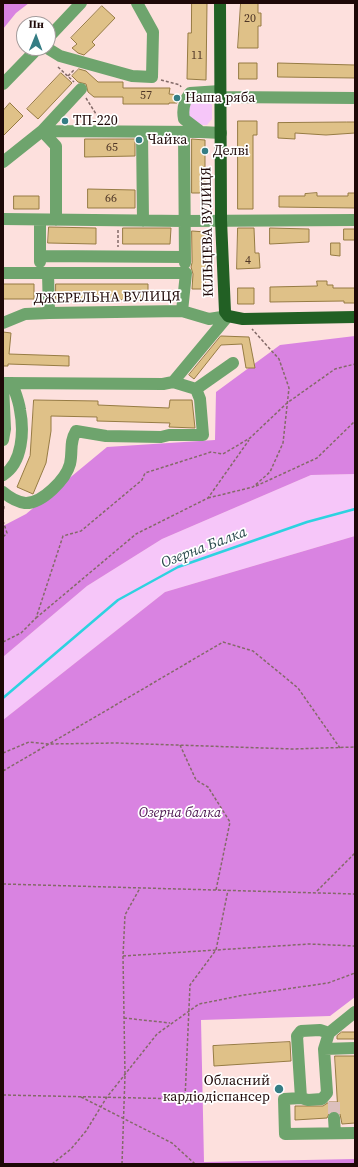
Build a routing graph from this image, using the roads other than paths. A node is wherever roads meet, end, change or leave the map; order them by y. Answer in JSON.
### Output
{"nodes":[{"id":1,"x":81,"y":3,"type":"edge"},
{"id":2,"x":136,"y":3,"type":"edge"},
{"id":3,"x":220,"y":3,"type":"edge"},
{"id":4,"x":56,"y":30,"type":"edge"},
{"id":5,"x":56,"y":54,"type":"edge"},
{"id":6,"x":30,"y":56,"type":"edge"},
{"id":7,"x":3,"y":84,"type":"edge"},
{"id":8,"x":81,"y":89,"type":"dead end"},
{"id":9,"x":220,"y":94,"type":"junction"},
{"id":10,"x":355,"y":98,"type":"edge"},
{"id":11,"x":42,"y":131,"type":"junction"},
{"id":12,"x":142,"y":132,"type":"junction"},
{"id":13,"x":184,"y":132,"type":"junction"},
{"id":14,"x":201,"y":132,"type":"junction"},
{"id":15,"x":221,"y":133,"type":"junction"},
{"id":16,"x":3,"y":162,"type":"edge"},
{"id":17,"x":3,"y":219,"type":"edge"},
{"id":18,"x":40,"y":220,"type":"junction"},
{"id":19,"x":56,"y":220,"type":"junction"},
{"id":20,"x":222,"y":220,"type":"junction"},
{"id":21,"x":355,"y":220,"type":"edge"},
{"id":22,"x":143,"y":221,"type":"junction"},
{"id":23,"x":184,"y":221,"type":"junction"},
{"id":24,"x":40,"y":256,"type":"junction"},
{"id":25,"x":185,"y":257,"type":"junction"},
{"id":26,"x":3,"y":273,"type":"edge"},
{"id":27,"x":44,"y":273,"type":"junction"},
{"id":28,"x":186,"y":273,"type":"junction"},
{"id":29,"x":182,"y":311,"type":"junction"},
{"id":30,"x":49,"y":313,"type":"junction"},
{"id":31,"x":228,"y":316,"type":"junction"},
{"id":32,"x":355,"y":317,"type":"edge"},
{"id":33,"x":3,"y":323,"type":"edge"},
{"id":34,"x":233,"y":363,"type":"dead end"},
{"id":35,"x":173,"y":382,"type":"junction"},
{"id":36,"x":6,"y":384,"type":"edge"},
{"id":37,"x":196,"y":389,"type":"junction"},
{"id":38,"x":3,"y":440,"type":"edge"},
{"id":39,"x":3,"y":475,"type":"edge"},
{"id":40,"x":3,"y":492,"type":"edge"},
{"id":41,"x":355,"y":1012,"type":"edge"},
{"id":42,"x":329,"y":1033,"type":"junction"},
{"id":43,"x":355,"y":1048,"type":"edge"},
{"id":44,"x":324,"y":1049,"type":"junction"},
{"id":45,"x":301,"y":1098,"type":"junction"},
{"id":46,"x":334,"y":1118,"type":"tunnel mouth"},
{"id":47,"x":335,"y":1133,"type":"junction"},
{"id":48,"x":355,"y":1133,"type":"edge"}],
"edges":[{"from":1,"to":4,"type":"street"},
{"from":2,"to":5,"type":"street"},
{"from":3,"to":9,"type":"main road","name":"КІЛЬЦЕВА ВУЛИЦЯ"},
{"from":6,"to":7,"type":"street"},
{"from":8,"to":11,"type":"street"},
{"from":9,"to":10,"type":"street"},
{"from":9,"to":14,"type":"street"},
{"from":9,"to":15,"type":"main road","name":"КІЛЬЦЕВА ВУЛИЦЯ"},
{"from":11,"to":12,"type":"street"},
{"from":11,"to":16,"type":"street"},
{"from":11,"to":19,"type":"street"},
{"from":12,"to":13,"type":"street"},
{"from":12,"to":22,"type":"street"},
{"from":13,"to":14,"type":"street"},
{"from":13,"to":23,"type":"street"},
{"from":14,"to":15,"type":"street"},
{"from":15,"to":20,"type":"main road","name":"КІЛЬЦЕВА ВУЛИЦЯ"},
{"from":17,"to":18,"type":"street"},
{"from":18,"to":19,"type":"street"},
{"from":18,"to":24,"type":"street"},
{"from":19,"to":22,"type":"street"},
{"from":20,"to":21,"type":"street"},
{"from":20,"to":23,"type":"street"},
{"from":20,"to":31,"type":"main road","name":"КІЛЬЦЕВА ВУЛИЦЯ"},
{"from":22,"to":23,"type":"street"},
{"from":23,"to":25,"type":"street"},
{"from":24,"to":25,"type":"street"},
{"from":24,"to":27,"type":"street"},
{"from":25,"to":28,"type":"street"},
{"from":26,"to":27,"type":"street"},
{"from":27,"to":28,"type":"street"},
{"from":27,"to":30,"type":"street"},
{"from":28,"to":29,"type":"street"},
{"from":29,"to":30,"type":"street","name":"ДЖЕРЕЛЬНА ВУЛИЦЯ"},
{"from":29,"to":31,"type":"street","name":"ДЖЕРЕЛЬНА ВУЛИЦЯ"},
{"from":30,"to":33,"type":"street","name":"ДЖЕРЕЛЬНА ВУЛИЦЯ"},
{"from":31,"to":32,"type":"main road","name":"ДЖЕРЕЛЬНА ВУЛИЦЯ"},
{"from":31,"to":35,"type":"street"},
{"from":34,"to":37,"type":"street"},
{"from":35,"to":36,"type":"street"},
{"from":35,"to":37,"type":"street"},
{"from":36,"to":38,"type":"street"},
{"from":36,"to":39,"type":"street"},
{"from":37,"to":40,"type":"street"},
{"from":41,"to":42,"type":"street"},
{"from":42,"to":44,"type":"street"},
{"from":42,"to":45,"type":"street"},
{"from":43,"to":44,"type":"street"},
{"from":44,"to":45,"type":"street"},
{"from":45,"to":47,"type":"street"},
{"from":46,"to":47,"type":"street"},
{"from":47,"to":48,"type":"street"}]}
